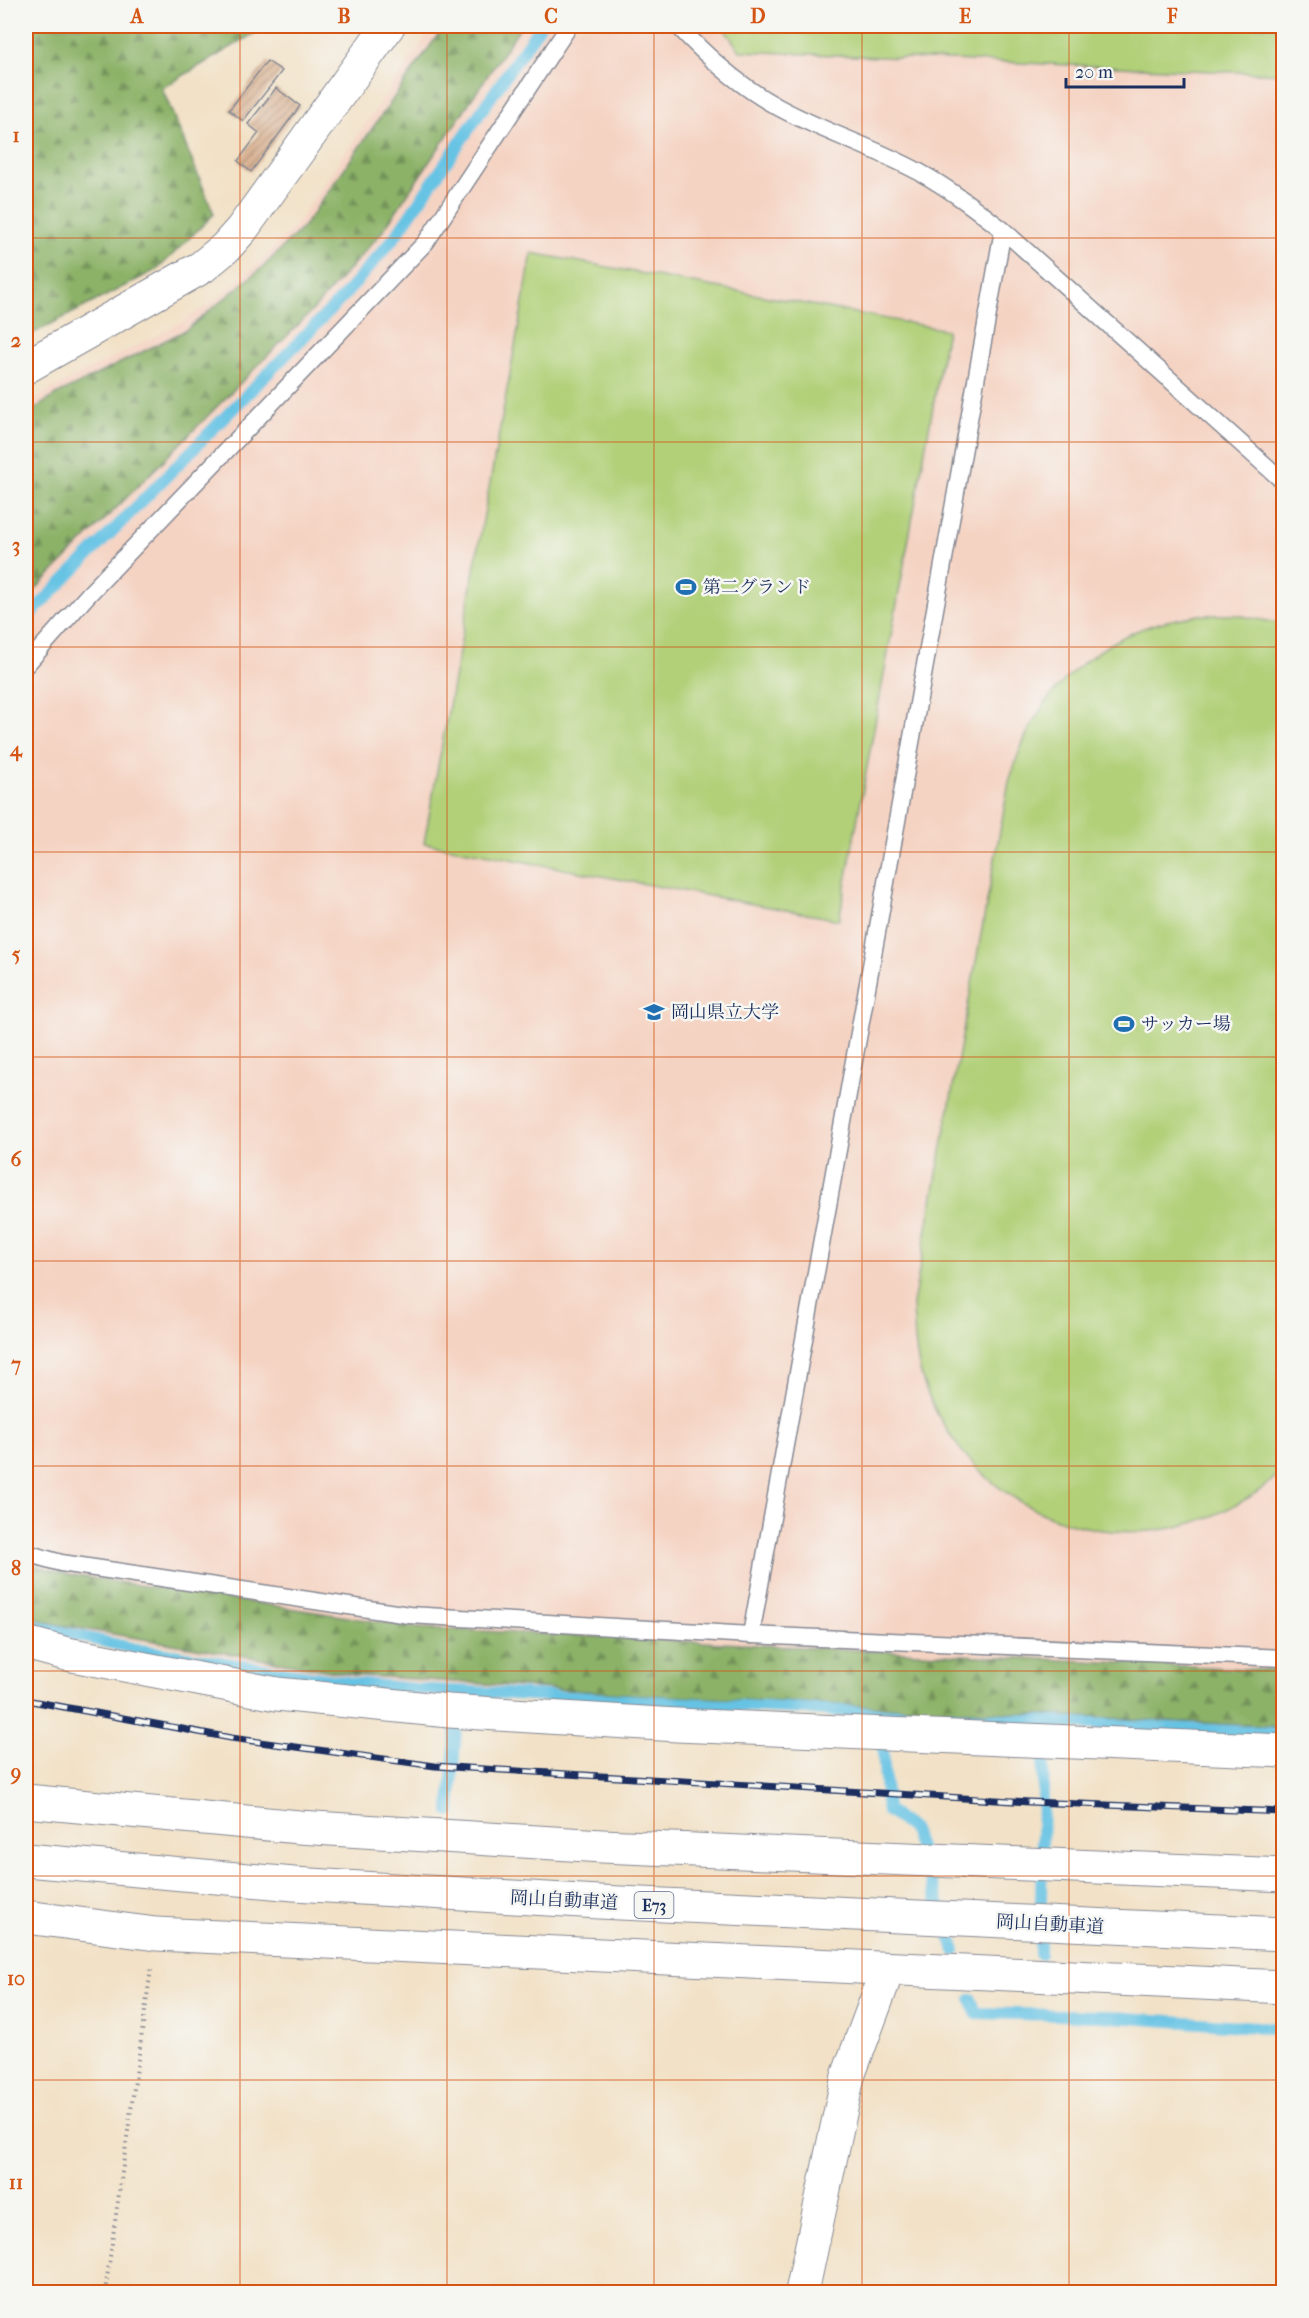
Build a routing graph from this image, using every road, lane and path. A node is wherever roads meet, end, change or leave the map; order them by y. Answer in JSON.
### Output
{"nodes":[{"id":1,"x":388,"y":26,"type":"edge"},
{"id":2,"x":569,"y":26,"type":"edge"},
{"id":3,"x":678,"y":26,"type":"edge"},
{"id":4,"x":1003,"y":230,"type":"junction"},
{"id":5,"x":26,"y":367,"type":"edge"},
{"id":6,"x":1284,"y":482,"type":"edge"},
{"id":7,"x":26,"y":665,"type":"edge"},
{"id":8,"x":26,"y":1553,"type":"edge"},
{"id":9,"x":751,"y":1635,"type":"junction"},
{"id":10,"x":26,"y":1642,"type":"edge"},
{"id":11,"x":1284,"y":1658,"type":"edge"},
{"id":12,"x":1284,"y":1750,"type":"edge"},
{"id":13,"x":26,"y":1801,"type":"edge"},
{"id":14,"x":26,"y":1860,"type":"edge"},
{"id":15,"x":1284,"y":1875,"type":"edge"},
{"id":16,"x":26,"y":1917,"type":"edge"},
{"id":17,"x":156,"y":1934,"type":"junction"},
{"id":18,"x":1284,"y":1935,"type":"edge"},
{"id":19,"x":888,"y":1968,"type":"junction"},
{"id":20,"x":1284,"y":1987,"type":"edge"},
{"id":21,"x":105,"y":2292,"type":"edge"},
{"id":22,"x":330,"y":2292,"type":"edge"},
{"id":23,"x":355,"y":2292,"type":"edge"},
{"id":24,"x":802,"y":2292,"type":"edge"}],
"edges":[{"from":1,"to":5,"type":"main road"},
{"from":2,"to":7,"type":"lane"},
{"from":3,"to":4,"type":"lane"},
{"from":4,"to":6,"type":"lane"},
{"from":4,"to":9,"type":"lane"},
{"from":8,"to":9,"type":"lane"},
{"from":9,"to":11,"type":"lane"},
{"from":10,"to":12,"type":"main road"},
{"from":13,"to":15,"type":"main road"},
{"from":14,"to":18,"type":"main road","name":"岡山自動車道","number":"E73"},
{"from":16,"to":17,"type":"main road"},
{"from":17,"to":19,"type":"main road"},
{"from":17,"to":21,"type":"path"},
{"from":19,"to":20,"type":"main road"},
{"from":19,"to":24,"type":"main road"},
{"from":22,"to":23,"type":"path"}]}
